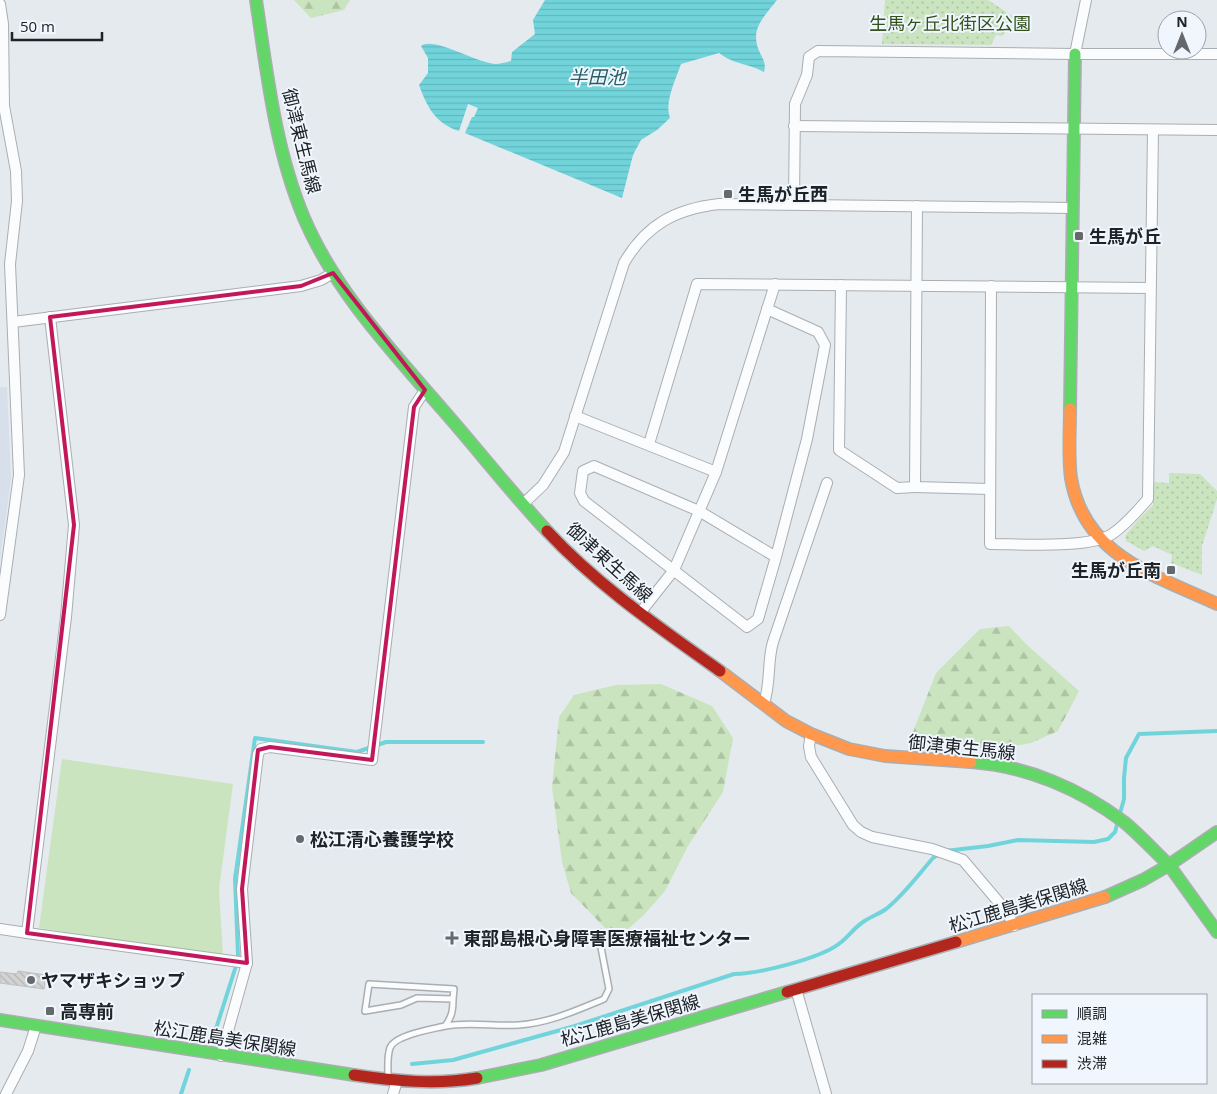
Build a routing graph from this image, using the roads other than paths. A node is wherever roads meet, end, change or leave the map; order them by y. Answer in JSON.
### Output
{"nodes":[{"id":1,"x":256,"y":0,"type":"edge"},
{"id":2,"x":1086,"y":0,"type":"edge"},
{"id":3,"x":0,"y":4,"type":"edge"},
{"id":4,"x":1075,"y":54,"type":"junction"},
{"id":5,"x":1217,"y":54,"type":"edge"},
{"id":6,"x":794,"y":126,"type":"junction"},
{"id":7,"x":1074,"y":129,"type":"junction"},
{"id":8,"x":1154,"y":130,"type":"junction"},
{"id":9,"x":1217,"y":130,"type":"edge"},
{"id":10,"x":794,"y":204,"type":"junction"},
{"id":11,"x":917,"y":206,"type":"junction"},
{"id":12,"x":1072,"y":208,"type":"junction"},
{"id":13,"x":333,"y":273,"type":"junction"},
{"id":14,"x":775,"y":284,"type":"junction"},
{"id":15,"x":840,"y":285,"type":"junction"},
{"id":16,"x":917,"y":285,"type":"junction"},
{"id":17,"x":991,"y":286,"type":"junction"},
{"id":18,"x":1071,"y":287,"type":"junction"},
{"id":19,"x":1150,"y":288,"type":"junction"},
{"id":20,"x":767,"y":310,"type":"junction"},
{"id":21,"x":50,"y":317,"type":"junction"},
{"id":22,"x":13,"y":322,"type":"junction"},
{"id":23,"x":425,"y":390,"type":"junction"},
{"id":24,"x":575,"y":416,"type":"junction"},
{"id":25,"x":649,"y":444,"type":"junction"},
{"id":26,"x":716,"y":472,"type":"junction"},
{"id":27,"x":827,"y":483,"type":"dead end"},
{"id":28,"x":915,"y":488,"type":"junction"},
{"id":29,"x":990,"y":489,"type":"junction"},
{"id":30,"x":523,"y":504,"type":"junction"},
{"id":31,"x":699,"y":511,"type":"junction"},
{"id":32,"x":1100,"y":540,"type":"junction"},
{"id":33,"x":776,"y":557,"type":"junction"},
{"id":34,"x":674,"y":570,"type":"junction"},
{"id":35,"x":1217,"y":604,"type":"edge"},
{"id":36,"x":640,"y":613,"type":"junction"},
{"id":37,"x":0,"y":614,"type":"edge"},
{"id":38,"x":764,"y":703,"type":"junction"},
{"id":39,"x":811,"y":734,"type":"junction"},
{"id":40,"x":1217,"y":832,"type":"edge"},
{"id":41,"x":1168,"y":864,"type":"junction"},
{"id":42,"x":1014,"y":926,"type":"junction"},
{"id":43,"x":0,"y":929,"type":"edge"},
{"id":44,"x":598,"y":932,"type":"dead end"},
{"id":45,"x":1217,"y":932,"type":"edge"},
{"id":46,"x":27,"y":933,"type":"junction"},
{"id":47,"x":240,"y":962,"type":"junction"},
{"id":48,"x":796,"y":989,"type":"junction"},
{"id":49,"x":453,"y":999,"type":"junction"},
{"id":50,"x":0,"y":1020,"type":"edge"},
{"id":51,"x":36,"y":1026,"type":"junction"},
{"id":52,"x":445,"y":1026,"type":"junction"},
{"id":53,"x":221,"y":1056,"type":"junction"},
{"id":54,"x":392,"y":1080,"type":"junction"},
{"id":55,"x":6,"y":1094,"type":"edge"},
{"id":56,"x":394,"y":1094,"type":"edge"},
{"id":57,"x":826,"y":1094,"type":"edge"}],
"edges":[{"from":1,"to":13,"type":"main road","name":"御津東生馬線"},
{"from":2,"to":4,"type":"street"},
{"from":3,"to":22,"type":"street"},
{"from":4,"to":5,"type":"street"},
{"from":4,"to":6,"type":"street"},
{"from":4,"to":7,"type":"main road"},
{"from":6,"to":7,"type":"street"},
{"from":6,"to":10,"type":"street"},
{"from":7,"to":8,"type":"street"},
{"from":7,"to":12,"type":"main road"},
{"from":8,"to":9,"type":"street"},
{"from":8,"to":19,"type":"street"},
{"from":10,"to":11,"type":"street"},
{"from":10,"to":24,"type":"street"},
{"from":11,"to":12,"type":"street"},
{"from":11,"to":16,"type":"street"},
{"from":12,"to":18,"type":"main road"},
{"from":13,"to":21,"type":"street"},
{"from":13,"to":23,"type":"main road","name":"御津東生馬線"},
{"from":14,"to":15,"type":"street"},
{"from":14,"to":20,"type":"street"},
{"from":14,"to":25,"type":"street"},
{"from":15,"to":16,"type":"street"},
{"from":15,"to":28,"type":"street"},
{"from":16,"to":17,"type":"street"},
{"from":16,"to":28,"type":"street"},
{"from":17,"to":18,"type":"street"},
{"from":17,"to":29,"type":"street"},
{"from":18,"to":19,"type":"street"},
{"from":18,"to":32,"type":"main road"},
{"from":19,"to":32,"type":"street"},
{"from":20,"to":26,"type":"street"},
{"from":20,"to":33,"type":"street"},
{"from":21,"to":22,"type":"street"},
{"from":21,"to":46,"type":"street"},
{"from":22,"to":37,"type":"street"},
{"from":23,"to":30,"type":"main road","name":"御津東生馬線"},
{"from":23,"to":47,"type":"street"},
{"from":24,"to":25,"type":"street"},
{"from":24,"to":30,"type":"street"},
{"from":25,"to":26,"type":"street"},
{"from":26,"to":31,"type":"street"},
{"from":27,"to":38,"type":"street"},
{"from":28,"to":29,"type":"street"},
{"from":29,"to":32,"type":"street"},
{"from":30,"to":36,"type":"main road","name":"御津東生馬線"},
{"from":31,"to":33,"type":"street"},
{"from":31,"to":34,"type":"street"},
{"from":31,"to":34,"type":"street"},
{"from":32,"to":35,"type":"main road"},
{"from":33,"to":34,"type":"street"},
{"from":34,"to":36,"type":"street"},
{"from":36,"to":38,"type":"main road","name":"御津東生馬線"},
{"from":38,"to":39,"type":"main road","name":"御津東生馬線"},
{"from":39,"to":41,"type":"main road","name":"御津東生馬線"},
{"from":39,"to":42,"type":"street"},
{"from":40,"to":41,"type":"main road","name":"松江鹿島美保関線"},
{"from":41,"to":42,"type":"main road","name":"松江鹿島美保関線"},
{"from":41,"to":45,"type":"main road"},
{"from":42,"to":48,"type":"main road","name":"松江鹿島美保関線"},
{"from":43,"to":46,"type":"street"},
{"from":44,"to":52,"type":"lane"},
{"from":46,"to":47,"type":"street"},
{"from":47,"to":53,"type":"street"},
{"from":48,"to":54,"type":"main road","name":"松江鹿島美保関線"},
{"from":48,"to":57,"type":"street"},
{"from":49,"to":49,"type":"lane"},
{"from":49,"to":52,"type":"lane"},
{"from":50,"to":51,"type":"main road","name":"松江鹿島美保関線"},
{"from":51,"to":53,"type":"main road","name":"松江鹿島美保関線"},
{"from":51,"to":55,"type":"street"},
{"from":52,"to":54,"type":"lane"},
{"from":53,"to":54,"type":"main road","name":"松江鹿島美保関線"},
{"from":54,"to":56,"type":"street"}]}
